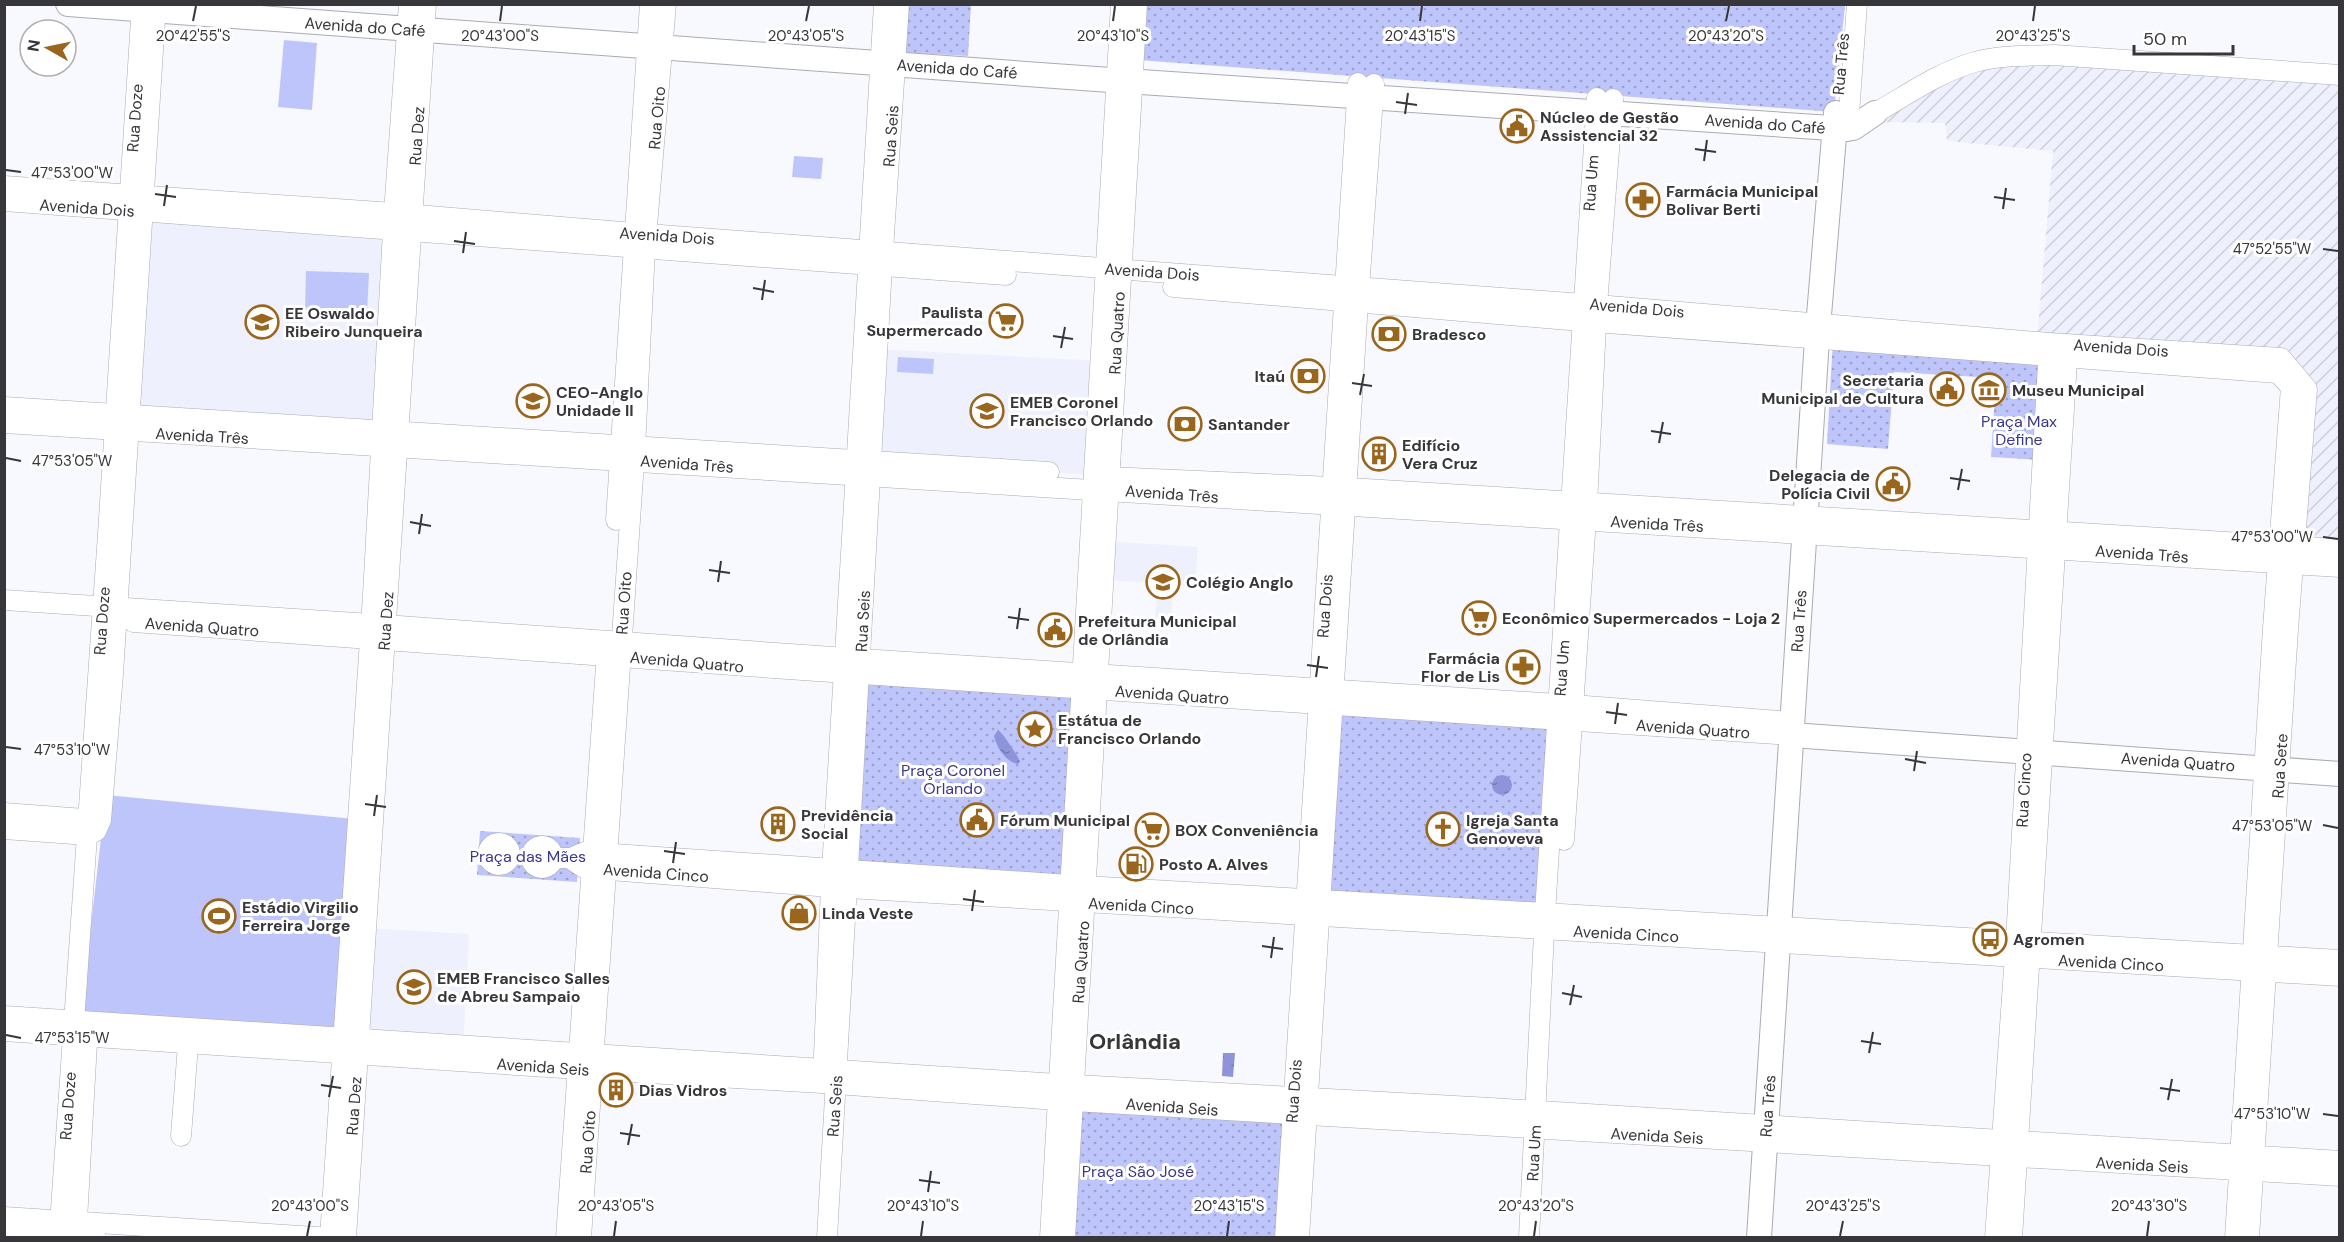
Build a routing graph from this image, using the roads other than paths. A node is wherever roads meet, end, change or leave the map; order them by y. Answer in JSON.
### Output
{"nodes":[{"id":1,"x":68,"y":4,"type":"edge"},
{"id":2,"x":258,"y":4,"type":"edge"},
{"id":3,"x":650,"y":4,"type":"edge"},
{"id":4,"x":666,"y":4,"type":"edge"},
{"id":5,"x":884,"y":4,"type":"edge"},
{"id":6,"x":899,"y":4,"type":"edge"},
{"id":7,"x":1121,"y":4,"type":"edge"},
{"id":8,"x":1137,"y":4,"type":"edge"},
{"id":9,"x":1846,"y":4,"type":"edge"},
{"id":10,"x":1857,"y":4,"type":"edge"},
{"id":11,"x":149,"y":8,"type":"edge"},
{"id":12,"x":416,"y":17,"type":"edge"},
{"id":13,"x":656,"y":40,"type":"junction"},
{"id":14,"x":889,"y":57,"type":"junction"},
{"id":15,"x":1125,"y":75,"type":"junction"},
{"id":16,"x":2340,"y":75,"type":"edge"},
{"id":17,"x":1366,"y":91,"type":"junction"},
{"id":18,"x":1604,"y":106,"type":"junction"},
{"id":19,"x":1875,"y":113,"type":"joint"},
{"id":20,"x":1842,"y":121,"type":"junction"},
{"id":21,"x":4,"y":186,"type":"edge"},
{"id":22,"x":4,"y":201,"type":"edge"},
{"id":23,"x":136,"y":204,"type":"junction"},
{"id":24,"x":402,"y":222,"type":"junction"},
{"id":25,"x":640,"y":241,"type":"junction"},
{"id":26,"x":876,"y":258,"type":"junction"},
{"id":27,"x":1112,"y":276,"type":"junction"},
{"id":28,"x":1351,"y":294,"type":"junction"},
{"id":29,"x":1589,"y":313,"type":"junction"},
{"id":30,"x":1825,"y":332,"type":"junction"},
{"id":31,"x":2058,"y":351,"type":"junction"},
{"id":32,"x":2288,"y":376,"type":"joint"},
{"id":33,"x":4,"y":407,"type":"edge"},
{"id":34,"x":4,"y":423,"type":"edge"},
{"id":35,"x":123,"y":423,"type":"junction"},
{"id":36,"x":390,"y":439,"type":"junction"},
{"id":37,"x":627,"y":454,"type":"junction"},
{"id":38,"x":865,"y":468,"type":"junction"},
{"id":39,"x":1102,"y":483,"type":"junction"},
{"id":40,"x":1340,"y":496,"type":"junction"},
{"id":41,"x":1579,"y":511,"type":"junction"},
{"id":42,"x":1813,"y":525,"type":"junction"},
{"id":43,"x":2048,"y":540,"type":"junction"},
{"id":44,"x":2340,"y":549,"type":"edge"},
{"id":45,"x":2286,"y":555,"type":"junction"},
{"id":46,"x":2340,"y":567,"type":"edge"},
{"id":47,"x":4,"y":600,"type":"edge"},
{"id":48,"x":110,"y":613,"type":"junction"},
{"id":49,"x":4,"y":614,"type":"edge"},
{"id":50,"x":378,"y":632,"type":"junction"},
{"id":51,"x":614,"y":649,"type":"junction"},
{"id":52,"x":853,"y":667,"type":"junction"},
{"id":53,"x":1090,"y":681,"type":"junction"},
{"id":54,"x":1327,"y":698,"type":"junction"},
{"id":55,"x":1566,"y":713,"type":"junction"},
{"id":56,"x":1799,"y":730,"type":"junction"},
{"id":57,"x":2035,"y":746,"type":"junction"},
{"id":58,"x":2340,"y":758,"type":"edge"},
{"id":59,"x":2272,"y":761,"type":"junction"},
{"id":60,"x":2340,"y":774,"type":"edge"},
{"id":61,"x":4,"y":813,"type":"edge"},
{"id":62,"x":92,"y":826,"type":"junction"},
{"id":63,"x":4,"y":829,"type":"edge"},
{"id":64,"x":510,"y":855,"type":"dead end"},
{"id":65,"x":600,"y":861,"type":"junction"},
{"id":66,"x":840,"y":879,"type":"junction"},
{"id":67,"x":1077,"y":894,"type":"junction"},
{"id":68,"x":1313,"y":907,"type":"junction"},
{"id":69,"x":1551,"y":922,"type":"junction"},
{"id":70,"x":1787,"y":935,"type":"junction"},
{"id":71,"x":2022,"y":950,"type":"junction"},
{"id":72,"x":2340,"y":960,"type":"edge"},
{"id":73,"x":2260,"y":963,"type":"junction"},
{"id":74,"x":2340,"y":976,"type":"edge"},
{"id":75,"x":4,"y":1016,"type":"edge"},
{"id":76,"x":80,"y":1029,"type":"junction"},
{"id":77,"x":4,"y":1031,"type":"edge"},
{"id":78,"x":189,"y":1036,"type":"junction"},
{"id":79,"x":350,"y":1047,"type":"junction"},
{"id":80,"x":587,"y":1061,"type":"junction"},
{"id":81,"x":830,"y":1076,"type":"junction"},
{"id":82,"x":1065,"y":1092,"type":"junction"},
{"id":83,"x":1300,"y":1106,"type":"junction"},
{"id":84,"x":1541,"y":1120,"type":"junction"},
{"id":85,"x":1773,"y":1135,"type":"junction"},
{"id":86,"x":182,"y":1136,"type":"dead end"},
{"id":87,"x":2010,"y":1150,"type":"junction"},
{"id":88,"x":2247,"y":1163,"type":"junction"},
{"id":89,"x":2335,"y":1168,"type":"edge"},
{"id":90,"x":4,"y":1217,"type":"edge"},
{"id":91,"x":68,"y":1231,"type":"edge"},
{"id":92,"x":4,"y":1232,"type":"edge"},
{"id":93,"x":330,"y":1237,"type":"edge"},
{"id":94,"x":96,"y":1238,"type":"edge"},
{"id":95,"x":346,"y":1238,"type":"edge"},
{"id":96,"x":566,"y":1238,"type":"edge"},
{"id":97,"x":581,"y":1238,"type":"edge"},
{"id":98,"x":814,"y":1238,"type":"edge"},
{"id":99,"x":827,"y":1238,"type":"edge"},
{"id":100,"x":1050,"y":1238,"type":"edge"},
{"id":101,"x":1065,"y":1238,"type":"edge"},
{"id":102,"x":1285,"y":1238,"type":"edge"},
{"id":103,"x":1299,"y":1238,"type":"edge"},
{"id":104,"x":1529,"y":1238,"type":"edge"},
{"id":105,"x":1539,"y":1238,"type":"edge"},
{"id":106,"x":1759,"y":1238,"type":"edge"},
{"id":107,"x":1772,"y":1238,"type":"edge"},
{"id":108,"x":1995,"y":1238,"type":"edge"},
{"id":109,"x":2012,"y":1238,"type":"edge"},
{"id":110,"x":2235,"y":1238,"type":"edge"},
{"id":111,"x":2249,"y":1238,"type":"edge"}],
"edges":[{"from":1,"to":11,"type":"main road","name":"Avenida do Café"},
{"from":2,"to":12,"type":"main road","name":"Avenida do Café"},
{"from":3,"to":13,"type":"street","name":"Rua Oito"},
{"from":4,"to":13,"type":"street","name":"Rua Oito"},
{"from":5,"to":14,"type":"street","name":"Rua Seis"},
{"from":6,"to":14,"type":"street","name":"Rua Seis"},
{"from":7,"to":15,"type":"street","name":"Rua Quatro"},
{"from":8,"to":15,"type":"street","name":"Rua Quatro"},
{"from":9,"to":20,"type":"street","name":"Rua Três"},
{"from":10,"to":20,"type":"street","name":"Rua Três"},
{"from":11,"to":12,"type":"main road","name":"Avenida do Café"},
{"from":11,"to":23,"type":"street","name":"Rua Doze"},
{"from":12,"to":13,"type":"main road","name":"Avenida do Café"},
{"from":12,"to":24,"type":"street","name":"Rua Dez"},
{"from":13,"to":14,"type":"main road","name":"Avenida do Café"},
{"from":13,"to":25,"type":"street","name":"Rua Oito"},
{"from":14,"to":15,"type":"main road","name":"Avenida do Café"},
{"from":14,"to":26,"type":"street","name":"Rua Seis"},
{"from":15,"to":17,"type":"main road","name":"Avenida do Café"},
{"from":15,"to":27,"type":"street","name":"Rua Quatro"},
{"from":16,"to":19,"type":"street"},
{"from":17,"to":18,"type":"main road","name":"Avenida do Café"},
{"from":17,"to":28,"type":"street","name":"Rua Dois"},
{"from":18,"to":20,"type":"main road","name":"Avenida do Café"},
{"from":18,"to":29,"type":"street","name":"Rua Um"},
{"from":19,"to":20,"type":"main road","name":"Avenida do Café"},
{"from":20,"to":30,"type":"main road","name":"Rua Três"},
{"from":21,"to":23,"type":"street","name":"Avenida Dois"},
{"from":22,"to":23,"type":"street","name":"Avenida Dois"},
{"from":23,"to":24,"type":"street","name":"Avenida Dois"},
{"from":23,"to":35,"type":"street","name":"Rua Doze"},
{"from":24,"to":25,"type":"street","name":"Avenida Dois"},
{"from":24,"to":36,"type":"street","name":"Rua Dez"},
{"from":25,"to":26,"type":"street","name":"Avenida Dois"},
{"from":25,"to":37,"type":"street","name":"Rua Oito"},
{"from":26,"to":27,"type":"street","name":"Avenida Dois"},
{"from":26,"to":38,"type":"street","name":"Rua Seis"},
{"from":27,"to":28,"type":"street","name":"Avenida Dois"},
{"from":27,"to":39,"type":"street","name":"Rua Quatro"},
{"from":28,"to":29,"type":"street","name":"Avenida Dois"},
{"from":28,"to":40,"type":"street","name":"Rua Dois"},
{"from":29,"to":30,"type":"street","name":"Avenida Dois"},
{"from":29,"to":41,"type":"street","name":"Rua Um"},
{"from":30,"to":31,"type":"street","name":"Avenida Dois"},
{"from":30,"to":42,"type":"main road","name":"Rua Três"},
{"from":31,"to":32,"type":"street","name":"Avenida Dois"},
{"from":31,"to":43,"type":"street","name":"Rua Cinco"},
{"from":32,"to":45,"type":"street","name":"Rua Sete"},
{"from":33,"to":35,"type":"street","name":"Avenida Três"},
{"from":34,"to":35,"type":"street","name":"Avenida Três"},
{"from":35,"to":36,"type":"street","name":"Avenida Três"},
{"from":35,"to":48,"type":"street","name":"Rua Doze"},
{"from":36,"to":37,"type":"street","name":"Avenida Três"},
{"from":36,"to":50,"type":"street","name":"Rua Dez"},
{"from":37,"to":38,"type":"street","name":"Avenida Três"},
{"from":37,"to":51,"type":"street","name":"Rua Oito"},
{"from":38,"to":39,"type":"street","name":"Avenida Três"},
{"from":38,"to":52,"type":"street","name":"Rua Seis"},
{"from":39,"to":40,"type":"street","name":"Avenida Três"},
{"from":39,"to":53,"type":"street","name":"Rua Quatro"},
{"from":40,"to":41,"type":"street","name":"Avenida Três"},
{"from":40,"to":54,"type":"street","name":"Rua Dois"},
{"from":41,"to":42,"type":"street","name":"Avenida Três"},
{"from":41,"to":55,"type":"street","name":"Rua Um"},
{"from":42,"to":43,"type":"street","name":"Avenida Três"},
{"from":42,"to":56,"type":"main road","name":"Rua Três"},
{"from":43,"to":45,"type":"street","name":"Avenida Três"},
{"from":43,"to":57,"type":"street","name":"Rua Cinco"},
{"from":44,"to":45,"type":"street","name":"Avenida Três"},
{"from":45,"to":46,"type":"street","name":"Avenida Três"},
{"from":45,"to":59,"type":"street","name":"Rua Sete"},
{"from":47,"to":48,"type":"street","name":"Avenida Quatro"},
{"from":48,"to":49,"type":"street","name":"Avenida Quatro"},
{"from":48,"to":50,"type":"street","name":"Avenida Quatro"},
{"from":48,"to":62,"type":"street","name":"Rua Doze"},
{"from":50,"to":51,"type":"street","name":"Avenida Quatro"},
{"from":50,"to":79,"type":"street","name":"Rua Dez"},
{"from":51,"to":52,"type":"street","name":"Avenida Quatro"},
{"from":51,"to":65,"type":"street","name":"Rua Oito"},
{"from":52,"to":53,"type":"street","name":"Avenida Quatro"},
{"from":52,"to":66,"type":"street","name":"Rua Seis"},
{"from":53,"to":54,"type":"street","name":"Avenida Quatro"},
{"from":53,"to":67,"type":"street","name":"Rua Quatro"},
{"from":54,"to":55,"type":"street","name":"Avenida Quatro"},
{"from":54,"to":68,"type":"street","name":"Rua Dois"},
{"from":55,"to":56,"type":"street","name":"Avenida Quatro"},
{"from":55,"to":69,"type":"street","name":"Rua Um"},
{"from":56,"to":57,"type":"main road","name":"Avenida Quatro"},
{"from":56,"to":70,"type":"main road","name":"Rua Três"},
{"from":57,"to":59,"type":"main road","name":"Avenida Quatro"},
{"from":57,"to":71,"type":"street","name":"Rua Cinco"},
{"from":58,"to":59,"type":"main road","name":"Avenida Quatro"},
{"from":59,"to":60,"type":"main road","name":"Avenida Quatro"},
{"from":59,"to":73,"type":"street","name":"Rua Sete"},
{"from":61,"to":62,"type":"street"},
{"from":62,"to":63,"type":"street"},
{"from":62,"to":76,"type":"street","name":"Rua Doze"},
{"from":64,"to":65,"type":"street","name":"Avenida Cinco"},
{"from":65,"to":66,"type":"street","name":"Avenida Cinco"},
{"from":65,"to":80,"type":"street","name":"Rua Oito"},
{"from":66,"to":67,"type":"street","name":"Avenida Cinco"},
{"from":66,"to":81,"type":"street","name":"Rua Seis"},
{"from":67,"to":68,"type":"street","name":"Avenida Cinco"},
{"from":67,"to":82,"type":"street","name":"Rua Quatro"},
{"from":68,"to":69,"type":"street","name":"Avenida Cinco"},
{"from":68,"to":83,"type":"street","name":"Rua Dois"},
{"from":69,"to":70,"type":"street","name":"Avenida Cinco"},
{"from":69,"to":84,"type":"street","name":"Rua Um"},
{"from":70,"to":71,"type":"street","name":"Avenida Cinco"},
{"from":70,"to":85,"type":"main road","name":"Rua Três"},
{"from":71,"to":73,"type":"street","name":"Avenida Cinco"},
{"from":71,"to":87,"type":"street","name":"Rua Cinco"},
{"from":72,"to":73,"type":"street","name":"Avenida Cinco"},
{"from":73,"to":74,"type":"street","name":"Avenida Cinco"},
{"from":73,"to":88,"type":"street","name":"Rua Sete"},
{"from":75,"to":76,"type":"street","name":"Avenida Seis"},
{"from":76,"to":77,"type":"street","name":"Avenida Seis"},
{"from":76,"to":78,"type":"street","name":"Avenida Seis"},
{"from":76,"to":91,"type":"street","name":"Rua Doze"},
{"from":78,"to":79,"type":"street","name":"Avenida Seis"},
{"from":78,"to":86,"type":"street"},
{"from":79,"to":80,"type":"street","name":"Avenida Seis"},
{"from":79,"to":93,"type":"street","name":"Rua Dez"},
{"from":79,"to":95,"type":"street","name":"Rua Dez"},
{"from":80,"to":81,"type":"street","name":"Avenida Seis"},
{"from":80,"to":96,"type":"street","name":"Rua Oito"},
{"from":80,"to":97,"type":"street","name":"Rua Oito"},
{"from":81,"to":82,"type":"street","name":"Avenida Seis"},
{"from":81,"to":98,"type":"street","name":"Rua Seis"},
{"from":81,"to":99,"type":"street","name":"Rua Seis"},
{"from":82,"to":83,"type":"street","name":"Avenida Seis"},
{"from":82,"to":100,"type":"street","name":"Rua Quatro"},
{"from":82,"to":101,"type":"street","name":"Rua Quatro"},
{"from":83,"to":84,"type":"street","name":"Avenida Seis"},
{"from":83,"to":102,"type":"street","name":"Rua Dois"},
{"from":83,"to":103,"type":"street","name":"Rua Dois"},
{"from":84,"to":85,"type":"street","name":"Avenida Seis"},
{"from":84,"to":104,"type":"street","name":"Rua Um"},
{"from":84,"to":105,"type":"street","name":"Rua Um"},
{"from":85,"to":87,"type":"street","name":"Avenida Seis"},
{"from":85,"to":106,"type":"main road","name":"Rua Três"},
{"from":85,"to":107,"type":"main road","name":"Rua Três"},
{"from":87,"to":88,"type":"street","name":"Avenida Seis"},
{"from":87,"to":108,"type":"street","name":"Rua Cinco"},
{"from":87,"to":109,"type":"street","name":"Rua Cinco"},
{"from":88,"to":89,"type":"street","name":"Avenida Seis"},
{"from":88,"to":110,"type":"street","name":"Rua Sete"},
{"from":88,"to":111,"type":"street","name":"Rua Sete"},
{"from":90,"to":91,"type":"street"},
{"from":91,"to":92,"type":"street"},
{"from":91,"to":93,"type":"street"},
{"from":91,"to":94,"type":"street"}]}
